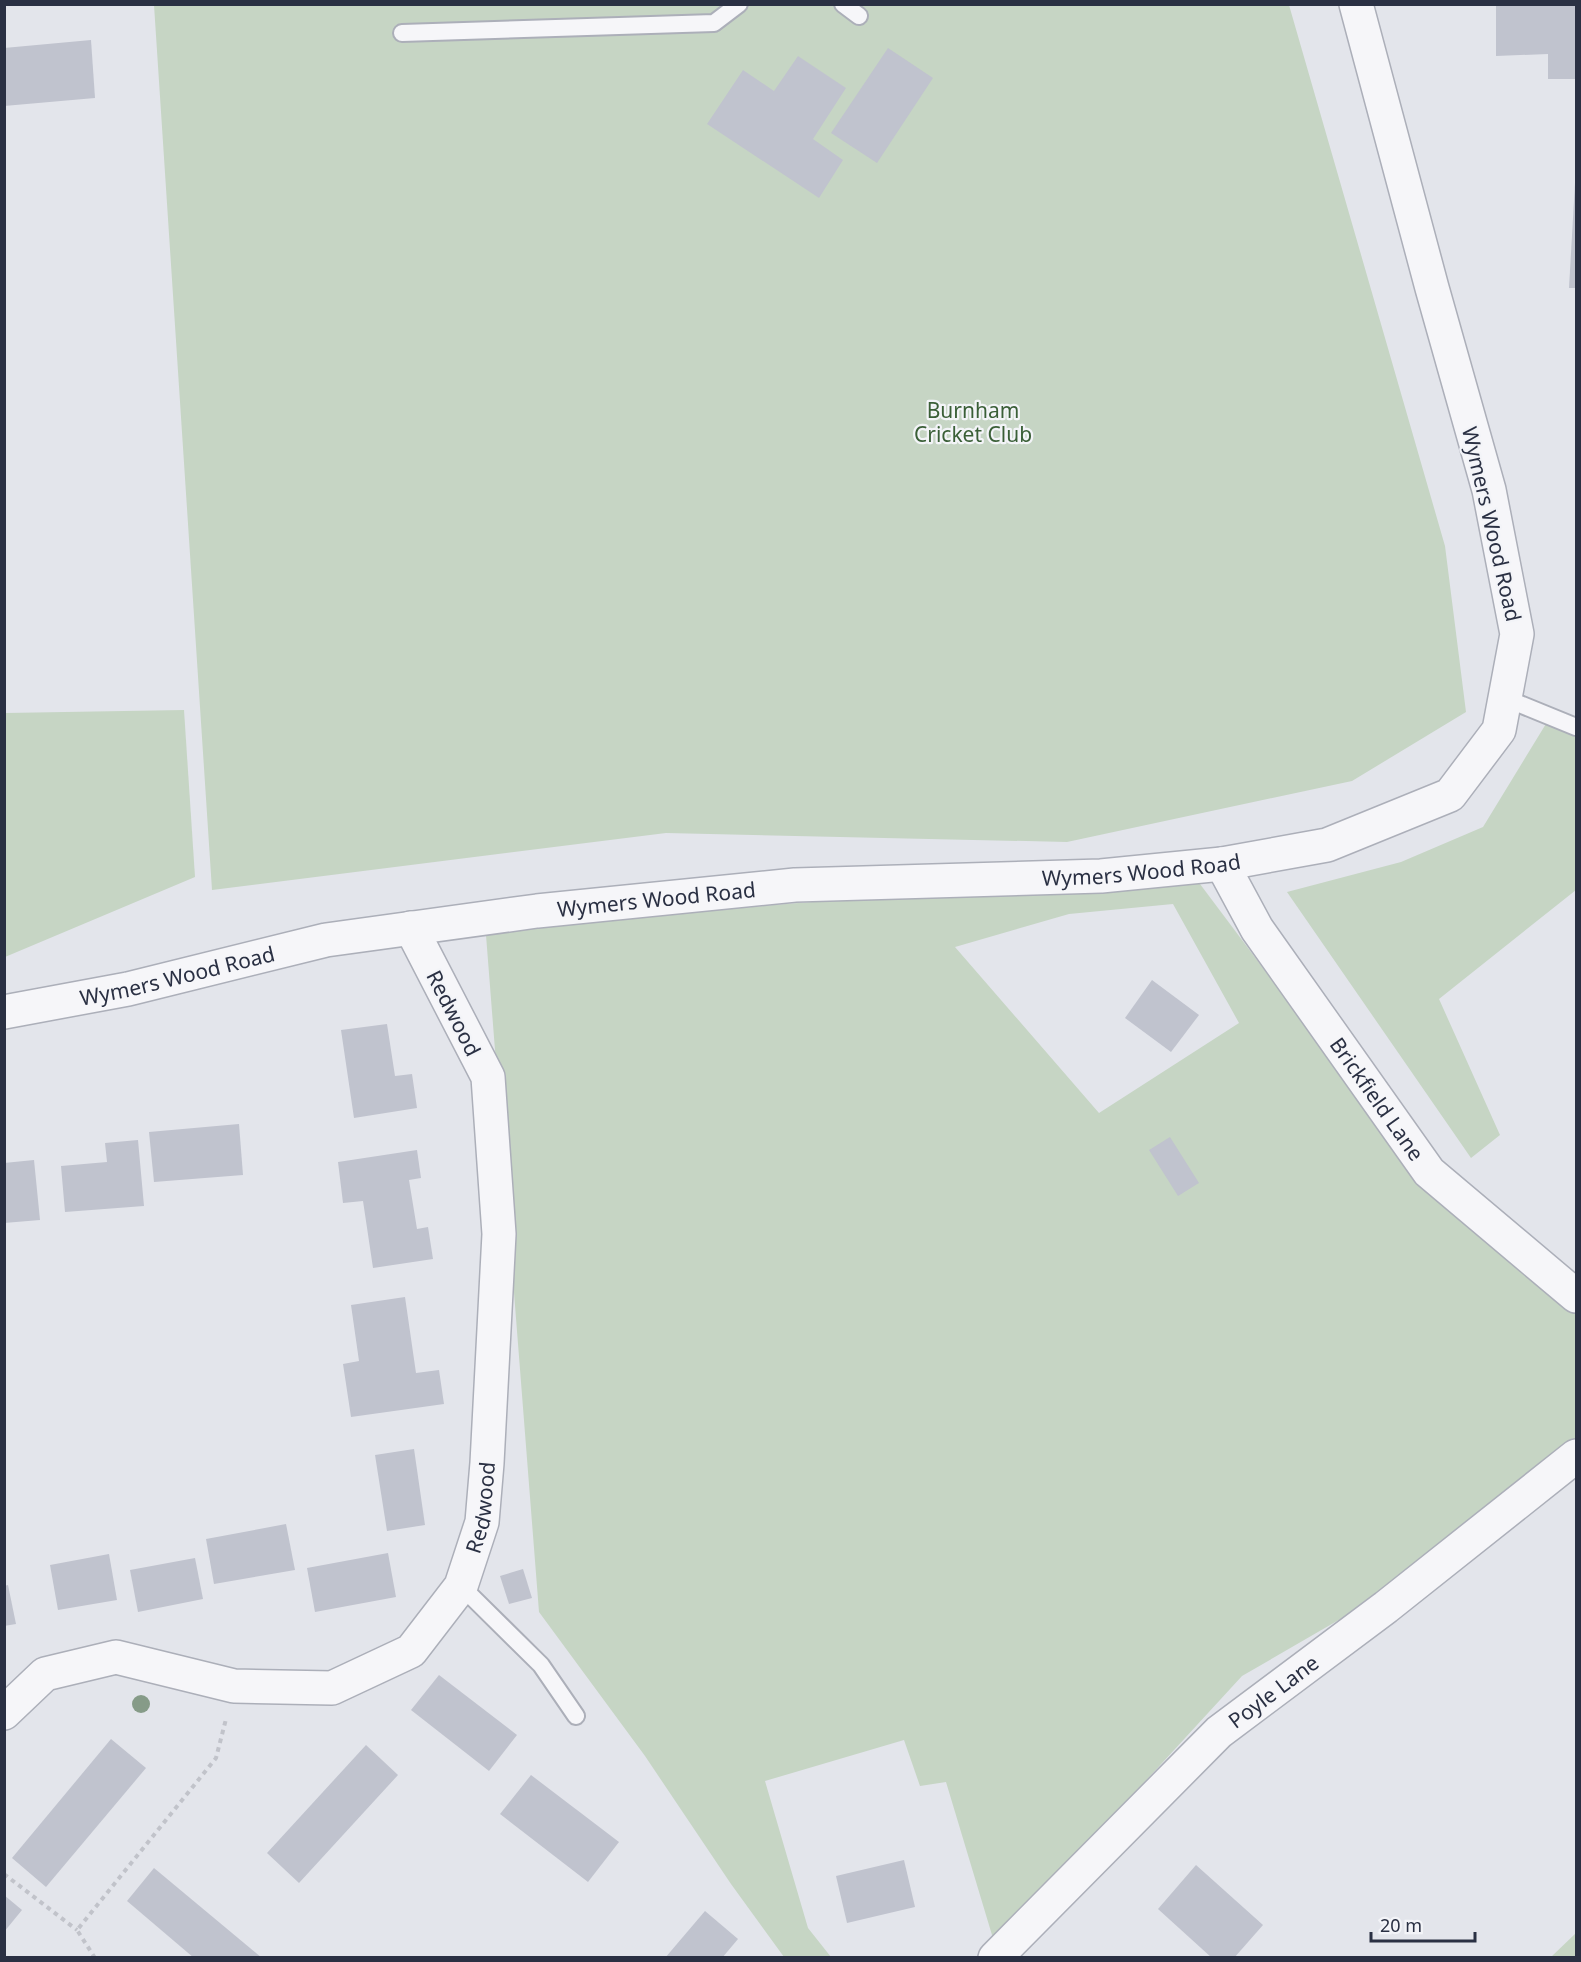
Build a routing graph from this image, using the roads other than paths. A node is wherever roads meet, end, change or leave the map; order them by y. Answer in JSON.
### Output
{"nodes":[{"id":1,"x":739,"y":4,"type":"edge"},
{"id":2,"x":843,"y":4,"type":"edge"},
{"id":3,"x":1356,"y":4,"type":"edge"},
{"id":4,"x":859,"y":16,"type":"dead end"},
{"id":5,"x":402,"y":33,"type":"dead end"},
{"id":6,"x":1505,"y":698,"type":"junction"},
{"id":7,"x":1576,"y":727,"type":"edge"},
{"id":8,"x":1222,"y":864,"type":"junction"},
{"id":9,"x":411,"y":928,"type":"junction"},
{"id":10,"x":4,"y":1012,"type":"edge"},
{"id":11,"x":1576,"y":1296,"type":"edge"},
{"id":12,"x":1576,"y":1456,"type":"edge"},
{"id":13,"x":461,"y":1586,"type":"junction"},
{"id":14,"x":4,"y":1713,"type":"edge"},
{"id":15,"x":576,"y":1716,"type":"dead end"},
{"id":16,"x":995,"y":1958,"type":"edge"}],
"edges":[{"from":1,"to":5,"type":"lane"},
{"from":2,"to":4,"type":"lane"},
{"from":3,"to":6,"type":"street","name":"Wymers Wood Road"},
{"from":6,"to":7,"type":"lane"},
{"from":6,"to":8,"type":"street","name":"Wymers Wood Road"},
{"from":8,"to":9,"type":"street","name":"Wymers Wood Road"},
{"from":8,"to":11,"type":"street","name":"Brickfield Lane"},
{"from":9,"to":10,"type":"street","name":"Wymers Wood Road"},
{"from":9,"to":13,"type":"street","name":"Redwood"},
{"from":12,"to":16,"type":"street","name":"Poyle Lane"},
{"from":13,"to":14,"type":"street","name":"Redwood"},
{"from":13,"to":15,"type":"lane"}]}
